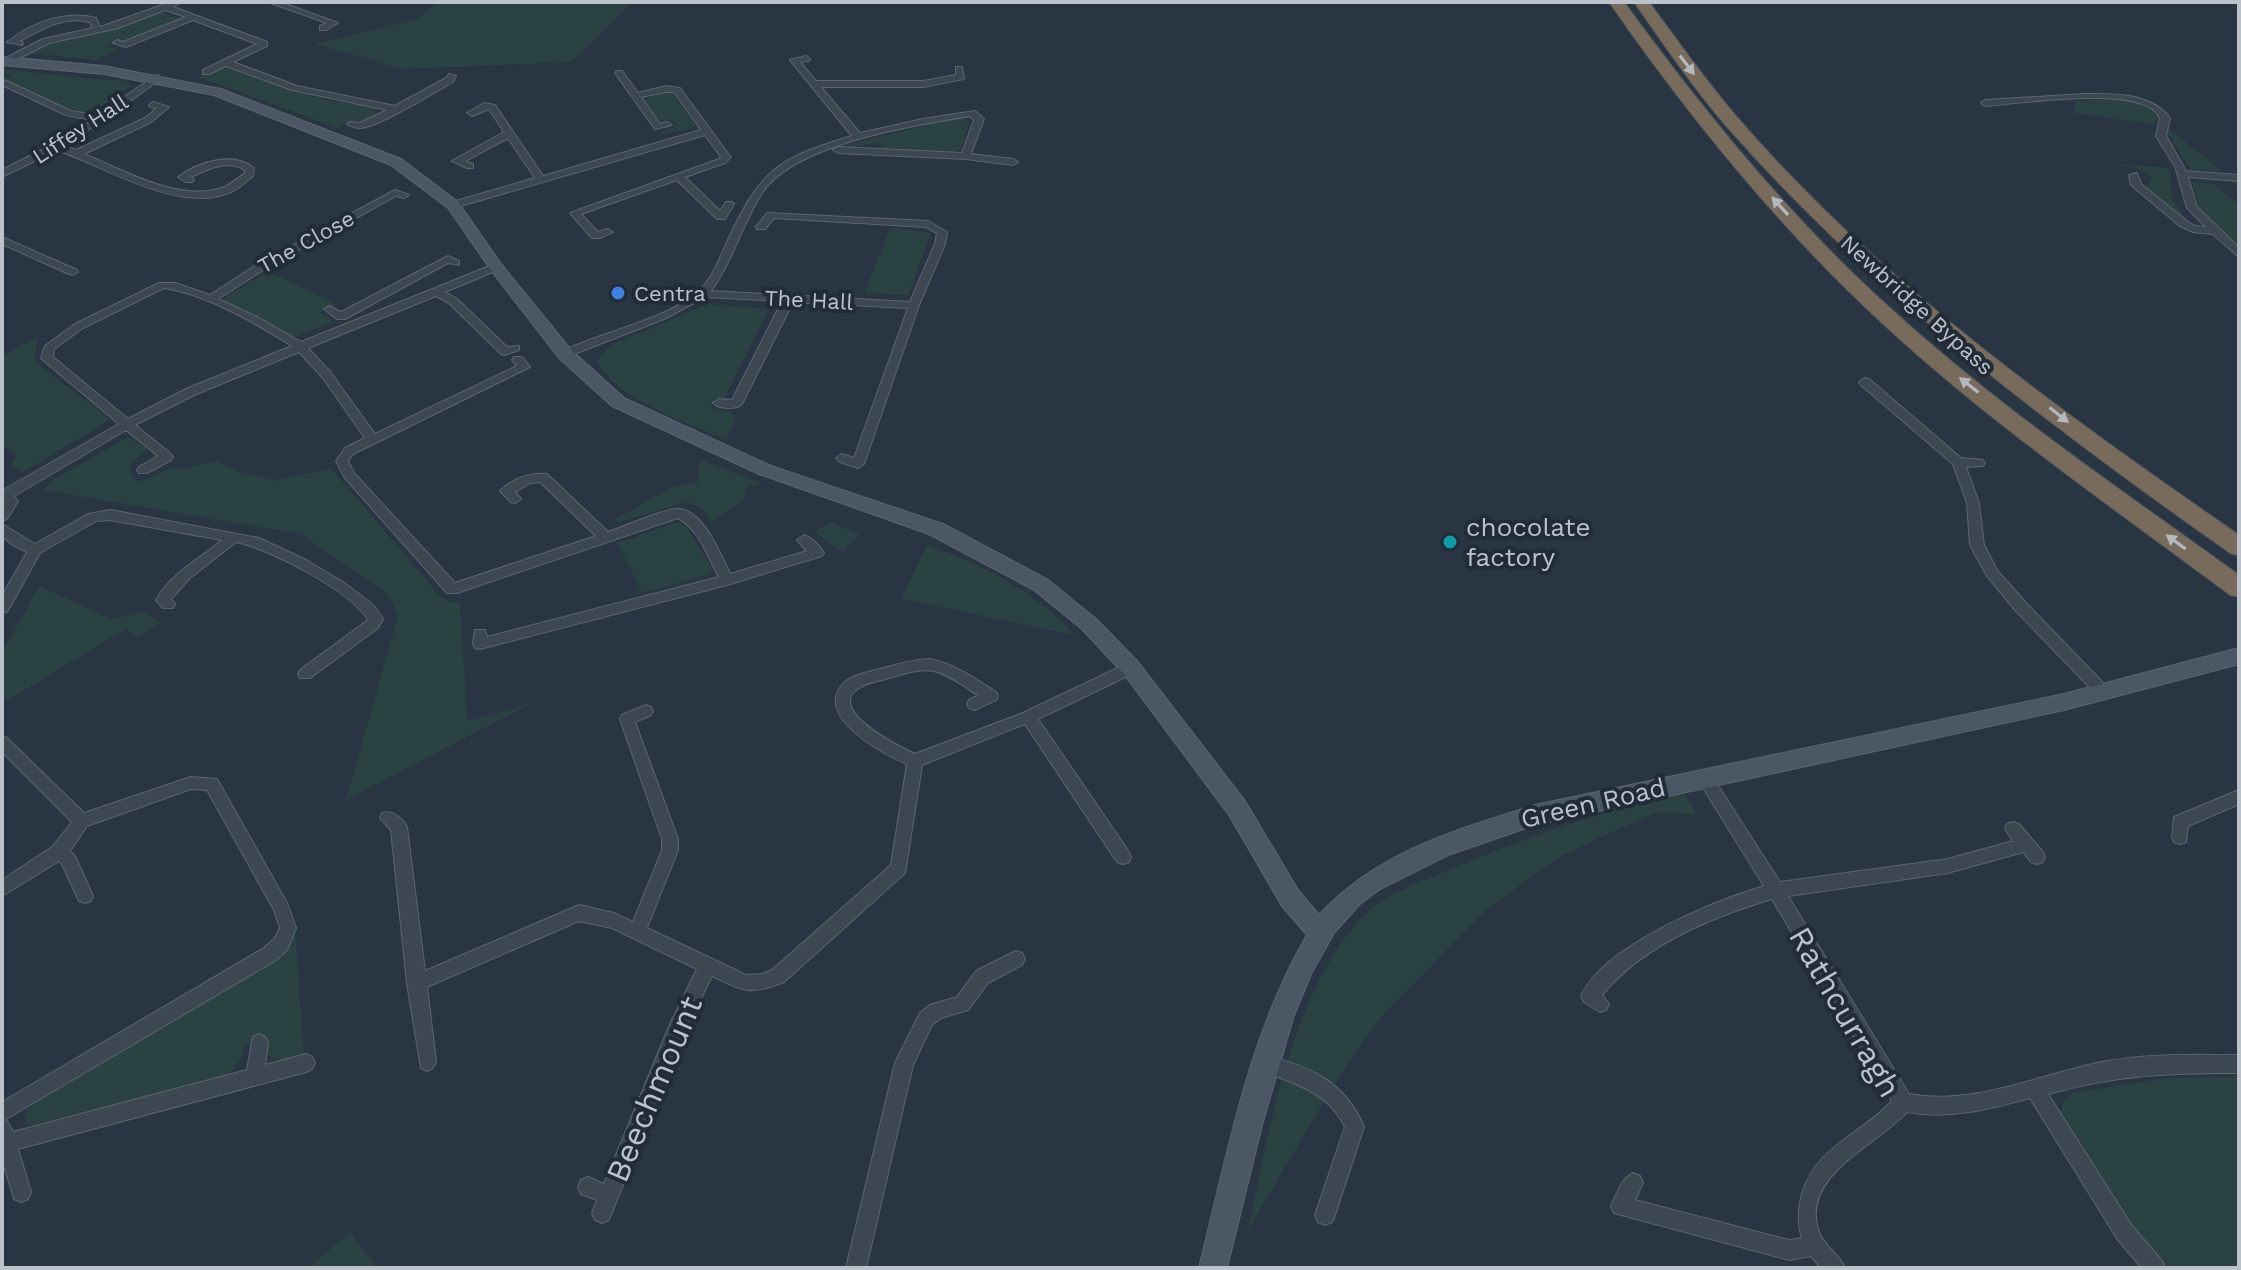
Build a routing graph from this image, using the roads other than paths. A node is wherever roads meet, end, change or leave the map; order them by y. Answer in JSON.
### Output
{"nodes":[{"id":1,"x":178,"y":2,"type":"edge"},
{"id":2,"x":272,"y":2,"type":"edge"},
{"id":3,"x":1616,"y":2,"type":"edge"},
{"id":4,"x":1641,"y":2,"type":"edge"},
{"id":5,"x":166,"y":7,"type":"junction"},
{"id":6,"x":194,"y":17,"type":"junction"},
{"id":7,"x":323,"y":28,"type":"dead end"},
{"id":8,"x":97,"y":29,"type":"junction"},
{"id":9,"x":19,"y":43,"type":"dead end"},
{"id":10,"x":117,"y":43,"type":"dead end"},
{"id":11,"x":806,"y":59,"type":"dead end"},
{"id":12,"x":227,"y":63,"type":"junction"},
{"id":13,"x":959,"y":69,"type":"dead end"},
{"id":14,"x":4,"y":71,"type":"edge"},
{"id":15,"x":206,"y":72,"type":"dead end"},
{"id":16,"x":619,"y":73,"type":"dead end"},
{"id":17,"x":452,"y":76,"type":"dead end"},
{"id":18,"x":156,"y":78,"type":"junction"},
{"id":19,"x":816,"y":84,"type":"junction"},
{"id":20,"x":636,"y":96,"type":"junction"},
{"id":21,"x":1985,"y":103,"type":"dead end"},
{"id":22,"x":153,"y":105,"type":"dead end"},
{"id":23,"x":395,"y":109,"type":"junction"},
{"id":24,"x":472,"y":113,"type":"dead end"},
{"id":25,"x":103,"y":119,"type":"junction"},
{"id":26,"x":352,"y":124,"type":"dead end"},
{"id":27,"x":667,"y":125,"type":"dead end"},
{"id":28,"x":707,"y":131,"type":"junction"},
{"id":29,"x":510,"y":133,"type":"junction"},
{"id":30,"x":859,"y":138,"type":"junction"},
{"id":31,"x":57,"y":147,"type":"junction"},
{"id":32,"x":838,"y":150,"type":"dead end"},
{"id":33,"x":78,"y":153,"type":"junction"},
{"id":34,"x":966,"y":156,"type":"junction"},
{"id":35,"x":1013,"y":162,"type":"dead end"},
{"id":36,"x":470,"y":166,"type":"dead end"},
{"id":37,"x":2,"y":174,"type":"edge"},
{"id":38,"x":2184,"y":174,"type":"junction"},
{"id":39,"x":2134,"y":175,"type":"dead end"},
{"id":40,"x":679,"y":177,"type":"junction"},
{"id":41,"x":2239,"y":178,"type":"edge"},
{"id":42,"x":540,"y":179,"type":"junction"},
{"id":43,"x":189,"y":180,"type":"dead end"},
{"id":44,"x":404,"y":195,"type":"dead end"},
{"id":45,"x":729,"y":204,"type":"dead end"},
{"id":46,"x":453,"y":205,"type":"junction"},
{"id":47,"x":761,"y":227,"type":"dead end"},
{"id":48,"x":2214,"y":231,"type":"junction"},
{"id":49,"x":608,"y":232,"type":"dead end"},
{"id":50,"x":2,"y":240,"type":"edge"},
{"id":51,"x":2239,"y":254,"type":"edge"},
{"id":52,"x":455,"y":263,"type":"dead end"},
{"id":53,"x":496,"y":267,"type":"junction"},
{"id":54,"x":73,"y":272,"type":"dead end"},
{"id":55,"x":395,"y":287,"type":"junction"},
{"id":56,"x":437,"y":292,"type":"junction"},
{"id":57,"x":703,"y":294,"type":"junction"},
{"id":58,"x":211,"y":299,"type":"junction"},
{"id":59,"x":789,"y":299,"type":"junction"},
{"id":60,"x":411,"y":301,"type":"junction"},
{"id":61,"x":914,"y":305,"type":"junction"},
{"id":62,"x":329,"y":309,"type":"dead end"},
{"id":63,"x":300,"y":347,"type":"junction"},
{"id":64,"x":565,"y":354,"type":"junction"},
{"id":65,"x":1865,"y":382,"type":"dead end"},
{"id":66,"x":719,"y":403,"type":"dead end"},
{"id":67,"x":129,"y":423,"type":"junction"},
{"id":68,"x":373,"y":440,"type":"junction"},
{"id":69,"x":842,"y":458,"type":"dead end"},
{"id":70,"x":1958,"y":462,"type":"junction"},
{"id":71,"x":1979,"y":463,"type":"dead end"},
{"id":72,"x":143,"y":470,"type":"dead end"},
{"id":73,"x":4,"y":494,"type":"edge"},
{"id":74,"x":515,"y":499,"type":"dead end"},
{"id":75,"x":2,"y":516,"type":"edge"},
{"id":76,"x":2,"y":529,"type":"edge"},
{"id":77,"x":605,"y":536,"type":"junction"},
{"id":78,"x":233,"y":538,"type":"junction"},
{"id":79,"x":804,"y":540,"type":"dead end"},
{"id":80,"x":2239,"y":547,"type":"edge"},
{"id":81,"x":35,"y":550,"type":"junction"},
{"id":82,"x":727,"y":580,"type":"junction"},
{"id":83,"x":2239,"y":588,"type":"edge"},
{"id":84,"x":168,"y":604,"type":"dead end"},
{"id":85,"x":2,"y":608,"type":"edge"},
{"id":86,"x":480,"y":634,"type":"dead end"},
{"id":87,"x":2239,"y":656,"type":"edge"},
{"id":88,"x":1131,"y":668,"type":"junction"},
{"id":89,"x":305,"y":674,"type":"dead end"},
{"id":90,"x":2103,"y":692,"type":"junction"},
{"id":91,"x":974,"y":704,"type":"dead end"},
{"id":92,"x":646,"y":711,"type":"dead end"},
{"id":93,"x":1028,"y":717,"type":"junction"},
{"id":94,"x":2,"y":742,"type":"edge"},
{"id":95,"x":915,"y":761,"type":"junction"},
{"id":96,"x":1705,"y":778,"type":"junction"},
{"id":97,"x":2239,"y":797,"type":"edge"},
{"id":98,"x":388,"y":818,"type":"dead end"},
{"id":99,"x":81,"y":821,"type":"junction"},
{"id":100,"x":2013,"y":829,"type":"dead end"},
{"id":101,"x":2180,"y":837,"type":"dead end"},
{"id":102,"x":60,"y":852,"type":"junction"},
{"id":103,"x":1123,"y":857,"type":"dead end"},
{"id":104,"x":2,"y":889,"type":"edge"},
{"id":105,"x":1776,"y":890,"type":"junction"},
{"id":106,"x":85,"y":896,"type":"dead end"},
{"id":107,"x":637,"y":931,"type":"junction"},
{"id":108,"x":1320,"y":933,"type":"junction"},
{"id":109,"x":1016,"y":959,"type":"dead end"},
{"id":110,"x":708,"y":965,"type":"junction"},
{"id":111,"x":416,"y":983,"type":"junction"},
{"id":112,"x":1600,"y":1004,"type":"dead end"},
{"id":113,"x":259,"y":1043,"type":"dead end"},
{"id":114,"x":427,"y":1062,"type":"dead end"},
{"id":115,"x":306,"y":1063,"type":"dead end"},
{"id":116,"x":1266,"y":1064,"type":"junction"},
{"id":117,"x":2239,"y":1064,"type":"edge"},
{"id":118,"x":255,"y":1077,"type":"junction"},
{"id":119,"x":2035,"y":1090,"type":"junction"},
{"id":120,"x":1903,"y":1102,"type":"junction"},
{"id":121,"x":2,"y":1112,"type":"edge"},
{"id":122,"x":4,"y":1135,"type":"edge"},
{"id":123,"x":1633,"y":1183,"type":"dead end"},
{"id":124,"x":588,"y":1187,"type":"dead end"},
{"id":125,"x":21,"y":1192,"type":"dead end"},
{"id":126,"x":1325,"y":1215,"type":"dead end"},
{"id":127,"x":1815,"y":1245,"type":"junction"},
{"id":128,"x":856,"y":1268,"type":"edge"},
{"id":129,"x":1213,"y":1268,"type":"edge"},
{"id":130,"x":1835,"y":1268,"type":"edge"},
{"id":131,"x":2155,"y":1268,"type":"edge"}],
"edges":[{"from":1,"to":5,"type":"street"},
{"from":2,"to":7,"type":"street"},
{"from":83,"to":3,"type":"highway","name":"Newbridge Bypass","one_way":true},
{"from":4,"to":80,"type":"highway","name":"Newbridge Bypass","one_way":true},
{"from":5,"to":6,"type":"street"},
{"from":5,"to":8,"type":"street"},
{"from":6,"to":10,"type":"street"},
{"from":6,"to":12,"type":"street"},
{"from":8,"to":9,"type":"street"},
{"from":8,"to":14,"type":"street"},
{"from":11,"to":19,"type":"street"},
{"from":12,"to":15,"type":"street"},
{"from":12,"to":23,"type":"street"},
{"from":13,"to":19,"type":"street"},
{"from":14,"to":18,"type":"street"},
{"from":14,"to":25,"type":"street"},
{"from":16,"to":20,"type":"street"},
{"from":17,"to":23,"type":"street"},
{"from":18,"to":25,"type":"street","name":"Liffey Hall"},
{"from":18,"to":46,"type":"street"},
{"from":19,"to":30,"type":"street"},
{"from":20,"to":27,"type":"street"},
{"from":20,"to":28,"type":"street"},
{"from":21,"to":38,"type":"street"},
{"from":22,"to":33,"type":"street"},
{"from":23,"to":26,"type":"street"},
{"from":24,"to":29,"type":"street"},
{"from":25,"to":31,"type":"street","name":"Liffey Hall"},
{"from":28,"to":40,"type":"street"},
{"from":28,"to":42,"type":"street"},
{"from":29,"to":36,"type":"street"},
{"from":29,"to":42,"type":"street"},
{"from":30,"to":34,"type":"street"},
{"from":30,"to":57,"type":"street"},
{"from":31,"to":33,"type":"street"},
{"from":31,"to":37,"type":"street","name":"Liffey Hall"},
{"from":32,"to":34,"type":"street"},
{"from":33,"to":43,"type":"street"},
{"from":34,"to":35,"type":"street"},
{"from":38,"to":41,"type":"street"},
{"from":38,"to":48,"type":"street"},
{"from":39,"to":48,"type":"street"},
{"from":40,"to":45,"type":"street"},
{"from":40,"to":49,"type":"street"},
{"from":42,"to":46,"type":"street"},
{"from":44,"to":58,"type":"street","name":"The Close"},
{"from":46,"to":53,"type":"street"},
{"from":47,"to":61,"type":"street"},
{"from":48,"to":51,"type":"street"},
{"from":50,"to":54,"type":"street"},
{"from":52,"to":55,"type":"street"},
{"from":53,"to":56,"type":"street"},
{"from":53,"to":64,"type":"street"},
{"from":55,"to":60,"type":"street"},
{"from":55,"to":62,"type":"street"},
{"from":56,"to":60,"type":"street"},
{"from":56,"to":68,"type":"street"},
{"from":57,"to":59,"type":"street","name":"The Hall"},
{"from":57,"to":64,"type":"street"},
{"from":58,"to":63,"type":"street"},
{"from":58,"to":67,"type":"street"},
{"from":59,"to":61,"type":"street","name":"The Hall"},
{"from":59,"to":66,"type":"street"},
{"from":60,"to":63,"type":"street"},
{"from":61,"to":69,"type":"street"},
{"from":63,"to":67,"type":"street"},
{"from":63,"to":68,"type":"street"},
{"from":64,"to":88,"type":"street"},
{"from":65,"to":70,"type":"street"},
{"from":67,"to":72,"type":"street"},
{"from":67,"to":73,"type":"street"},
{"from":68,"to":77,"type":"street"},
{"from":70,"to":71,"type":"street"},
{"from":70,"to":90,"type":"street"},
{"from":73,"to":75,"type":"street"},
{"from":74,"to":77,"type":"street"},
{"from":76,"to":81,"type":"street"},
{"from":77,"to":82,"type":"street"},
{"from":78,"to":81,"type":"street"},
{"from":78,"to":84,"type":"street"},
{"from":78,"to":89,"type":"street"},
{"from":79,"to":82,"type":"street"},
{"from":81,"to":85,"type":"street"},
{"from":82,"to":86,"type":"street"},
{"from":87,"to":90,"type":"street","name":"Green Road"},
{"from":88,"to":93,"type":"street"},
{"from":88,"to":108,"type":"street"},
{"from":90,"to":96,"type":"street","name":"Green Road"},
{"from":91,"to":95,"type":"street"},
{"from":92,"to":107,"type":"street"},
{"from":93,"to":95,"type":"street"},
{"from":93,"to":103,"type":"street"},
{"from":94,"to":99,"type":"street"},
{"from":95,"to":110,"type":"street","name":"Beechmount"},
{"from":96,"to":105,"type":"street","name":"Rathcurragh"},
{"from":96,"to":108,"type":"street","name":"Green Road"},
{"from":97,"to":101,"type":"street"},
{"from":98,"to":111,"type":"street"},
{"from":99,"to":102,"type":"street"},
{"from":99,"to":121,"type":"street"},
{"from":100,"to":105,"type":"street"},
{"from":102,"to":104,"type":"street"},
{"from":102,"to":106,"type":"street"},
{"from":105,"to":112,"type":"street"},
{"from":105,"to":120,"type":"street","name":"Rathcurragh"},
{"from":107,"to":110,"type":"street","name":"Beechmount"},
{"from":107,"to":111,"type":"street","name":"Beechmount"},
{"from":108,"to":116,"type":"street","name":"Green Road"},
{"from":109,"to":128,"type":"street"},
{"from":110,"to":124,"type":"street","name":"Beechmount"},
{"from":111,"to":114,"type":"street"},
{"from":113,"to":118,"type":"street"},
{"from":115,"to":118,"type":"street"},
{"from":116,"to":126,"type":"street"},
{"from":116,"to":129,"type":"street","name":"Green Road"},
{"from":117,"to":119,"type":"street"},
{"from":118,"to":122,"type":"street"},
{"from":119,"to":120,"type":"street"},
{"from":119,"to":131,"type":"street"},
{"from":120,"to":127,"type":"street","name":"Rathcurragh"},
{"from":122,"to":125,"type":"street"},
{"from":123,"to":127,"type":"street"},
{"from":127,"to":130,"type":"street"}]}
